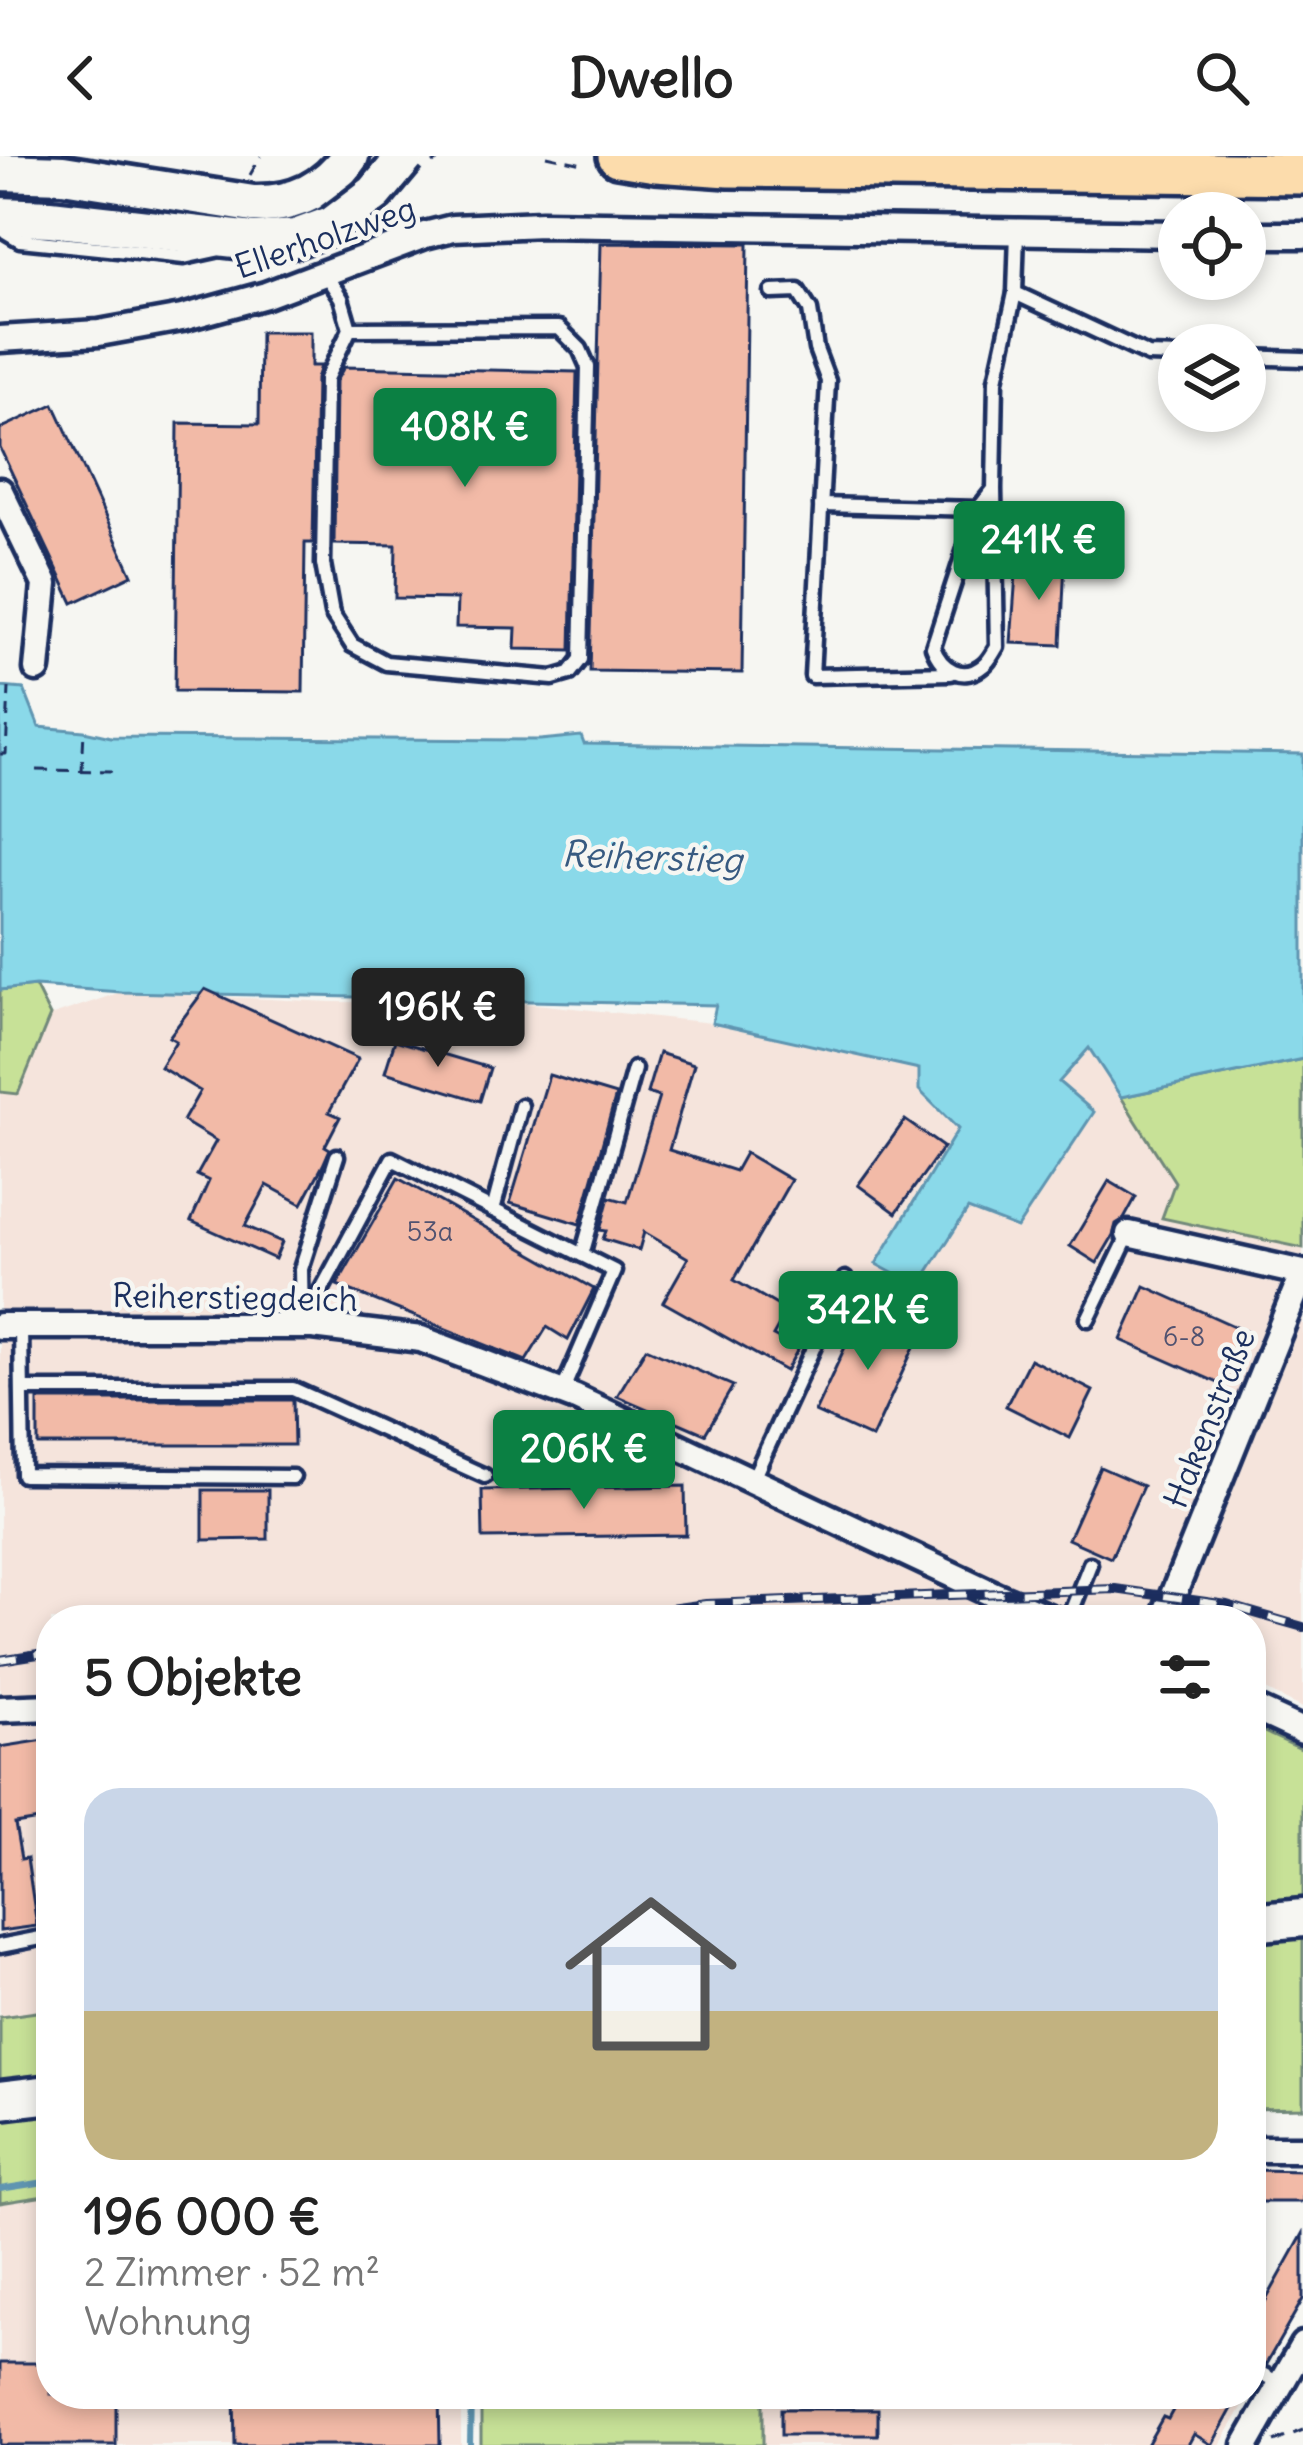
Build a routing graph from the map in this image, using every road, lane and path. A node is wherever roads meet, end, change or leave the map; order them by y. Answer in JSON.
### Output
{"nodes":[{"id":1,"x":350,"y":156,"type":"edge"},
{"id":2,"x":406,"y":156,"type":"edge"},
{"id":3,"x":547,"y":156,"type":"edge"},
{"id":4,"x":610,"y":162,"type":"edge"},
{"id":5,"x":0,"y":172,"type":"edge"},
{"id":6,"x":1303,"y":174,"type":"edge"},
{"id":7,"x":0,"y":216,"type":"edge"},
{"id":8,"x":0,"y":229,"type":"edge"},
{"id":9,"x":1017,"y":232,"type":"junction"},
{"id":10,"x":1158,"y":234,"type":"edge"},
{"id":11,"x":1266,"y":235,"type":"edge"},
{"id":12,"x":1303,"y":235,"type":"edge"},
{"id":13,"x":253,"y":241,"type":"junction"},
{"id":14,"x":325,"y":273,"type":"junction"},
{"id":15,"x":772,"y":292,"type":"dead end"},
{"id":16,"x":1015,"y":293,"type":"junction"},
{"id":17,"x":350,"y":329,"type":"junction"},
{"id":18,"x":0,"y":339,"type":"edge"},
{"id":19,"x":1158,"y":355,"type":"edge"},
{"id":20,"x":1266,"y":358,"type":"edge"},
{"id":21,"x":1303,"y":359,"type":"edge"},
{"id":22,"x":994,"y":489,"type":"junction"},
{"id":23,"x":0,"y":491,"type":"edge"},
{"id":24,"x":821,"y":506,"type":"junction"},
{"id":25,"x":978,"y":508,"type":"junction"},
{"id":26,"x":37,"y":669,"type":"dead end"},
{"id":27,"x":952,"y":673,"type":"junction"},
{"id":28,"x":9,"y":688,"type":"dead end"},
{"id":29,"x":84,"y":731,"type":"dead end"},
{"id":30,"x":0,"y":754,"type":"edge"},
{"id":31,"x":37,"y":770,"type":"dead end"},
{"id":32,"x":82,"y":771,"type":"junction"},
{"id":33,"x":118,"y":771,"type":"dead end"},
{"id":34,"x":634,"y":1070,"type":"dead end"},
{"id":35,"x":521,"y":1106,"type":"dead end"},
{"id":36,"x":337,"y":1156,"type":"dead end"},
{"id":37,"x":493,"y":1210,"type":"junction"},
{"id":38,"x":1129,"y":1234,"type":"joint"},
{"id":39,"x":582,"y":1255,"type":"junction"},
{"id":40,"x":845,"y":1279,"type":"dead end"},
{"id":41,"x":1088,"y":1319,"type":"dead end"},
{"id":42,"x":11,"y":1326,"type":"edge"},
{"id":43,"x":302,"y":1326,"type":"junction"},
{"id":44,"x":22,"y":1389,"type":"junction"},
{"id":45,"x":562,"y":1393,"type":"junction"},
{"id":46,"x":293,"y":1477,"type":"dead end"},
{"id":47,"x":484,"y":1477,"type":"dead end"},
{"id":48,"x":752,"y":1481,"type":"junction"},
{"id":49,"x":1090,"y":1564,"type":"dead end"},
{"id":50,"x":1019,"y":1605,"type":"edge"},
{"id":51,"x":1074,"y":1605,"type":"edge"},
{"id":52,"x":1169,"y":1605,"type":"edge"},
{"id":53,"x":36,"y":1708,"type":"edge"},
{"id":54,"x":0,"y":1709,"type":"edge"},
{"id":55,"x":1266,"y":1714,"type":"edge"},
{"id":56,"x":1303,"y":1731,"type":"edge"},
{"id":57,"x":1303,"y":1918,"type":"edge"},
{"id":58,"x":1266,"y":1922,"type":"edge"},
{"id":59,"x":36,"y":1939,"type":"edge"},
{"id":60,"x":0,"y":1946,"type":"edge"},
{"id":61,"x":36,"y":2096,"type":"edge"},
{"id":62,"x":0,"y":2100,"type":"edge"},
{"id":63,"x":1266,"y":2149,"type":"edge"},
{"id":64,"x":1303,"y":2149,"type":"edge"},
{"id":65,"x":1303,"y":2345,"type":"edge"},
{"id":66,"x":1266,"y":2376,"type":"edge"},
{"id":67,"x":1281,"y":2384,"type":"junction"},
{"id":68,"x":1303,"y":2430,"type":"edge"},
{"id":69,"x":1246,"y":2445,"type":"edge"},
{"id":70,"x":1268,"y":2445,"type":"edge"}],
"edges":[{"from":1,"to":5,"type":"main road"},
{"from":2,"to":13,"type":"main road","bridge":true},
{"from":3,"to":4,"type":"path"},
{"from":4,"to":6,"type":"main road"},
{"from":7,"to":13,"type":"main road"},
{"from":8,"to":13,"type":"lane"},
{"from":9,"to":10,"type":"street","name":"Ellerholzweg"},
{"from":9,"to":14,"type":"street","name":"Ellerholzweg"},
{"from":9,"to":16,"type":"lane"},
{"from":11,"to":12,"type":"street"},
{"from":14,"to":17,"type":"lane"},
{"from":14,"to":18,"type":"street","name":"Ellerholzweg"},
{"from":15,"to":24,"type":"lane"},
{"from":16,"to":19,"type":"lane"},
{"from":16,"to":22,"type":"lane"},
{"from":17,"to":17,"type":"lane"},
{"from":20,"to":21,"type":"lane"},
{"from":22,"to":25,"type":"lane"},
{"from":22,"to":27,"type":"lane"},
{"from":23,"to":26,"type":"street"},
{"from":24,"to":25,"type":"lane"},
{"from":24,"to":27,"type":"lane"},
{"from":25,"to":27,"type":"lane"},
{"from":28,"to":30,"type":"path"},
{"from":29,"to":32,"type":"path"},
{"from":31,"to":32,"type":"path"},
{"from":32,"to":33,"type":"path"},
{"from":34,"to":39,"type":"lane"},
{"from":35,"to":37,"type":"lane"},
{"from":36,"to":43,"type":"lane"},
{"from":37,"to":39,"type":"lane"},
{"from":37,"to":43,"type":"lane"},
{"from":38,"to":41,"type":"lane"},
{"from":38,"to":52,"type":"street","name":"Hakenstraße"},
{"from":39,"to":45,"type":"lane"},
{"from":40,"to":48,"type":"lane"},
{"from":42,"to":43,"type":"street","name":"Reiherstiegdeich"},
{"from":42,"to":44,"type":"lane"},
{"from":43,"to":45,"type":"street","name":"Reiherstiegdeich"},
{"from":44,"to":46,"type":"lane"},
{"from":44,"to":47,"type":"lane"},
{"from":45,"to":48,"type":"street","name":"Reiherstiegdeich"},
{"from":48,"to":50,"type":"street","name":"Reiherstiegdeich"},
{"from":49,"to":51,"type":"lane"},
{"from":53,"to":54,"type":"street"},
{"from":55,"to":56,"type":"street"},
{"from":57,"to":58,"type":"main road"},
{"from":59,"to":60,"type":"lane"},
{"from":61,"to":62,"type":"main road"},
{"from":63,"to":64,"type":"street"},
{"from":65,"to":67,"type":"street"},
{"from":66,"to":67,"type":"lane"},
{"from":67,"to":69,"type":"street"},
{"from":68,"to":70,"type":"path"}]}
